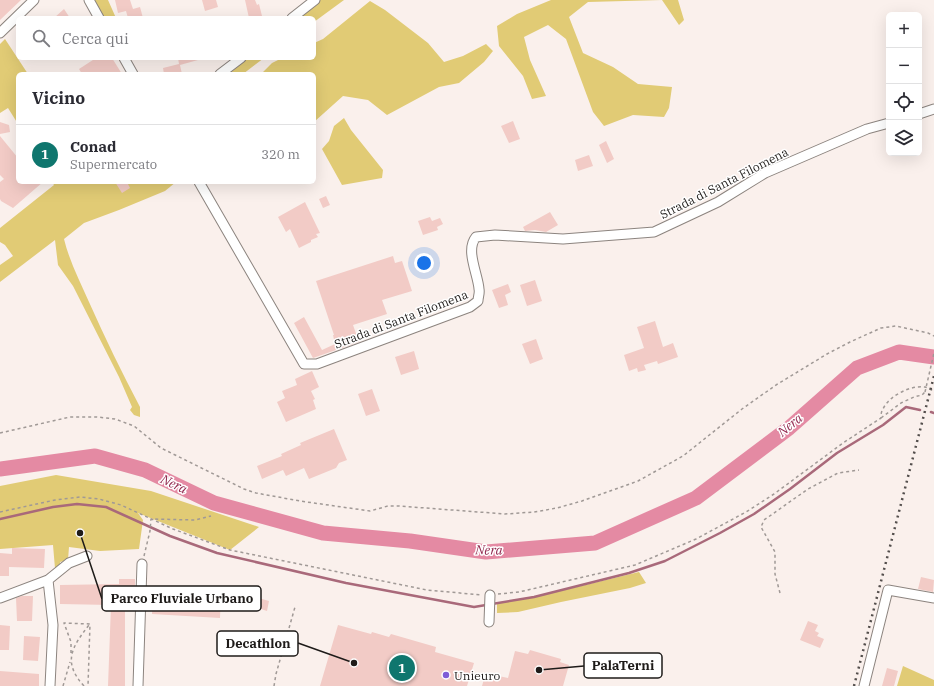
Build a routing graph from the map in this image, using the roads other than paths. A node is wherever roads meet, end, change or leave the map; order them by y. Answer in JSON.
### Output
{"nodes":[{"id":1,"x":34,"y":0,"type":"edge"},
{"id":2,"x":89,"y":0,"type":"edge"},
{"id":3,"x":315,"y":0,"type":"edge"},
{"id":4,"x":18,"y":16,"type":"edge"},
{"id":5,"x":99,"y":16,"type":"edge"},
{"id":6,"x":295,"y":16,"type":"edge"},
{"id":7,"x":16,"y":17,"type":"edge"},
{"id":8,"x":0,"y":33,"type":"edge"},
{"id":9,"x":125,"y":60,"type":"edge"},
{"id":10,"x":238,"y":60,"type":"edge"},
{"id":11,"x":132,"y":72,"type":"edge"},
{"id":12,"x":223,"y":72,"type":"edge"},
{"id":13,"x":934,"y":109,"type":"edge"},
{"id":14,"x":922,"y":113,"type":"edge"},
{"id":15,"x":886,"y":124,"type":"edge"},
{"id":16,"x":200,"y":184,"type":"edge"},
{"id":17,"x":87,"y":556,"type":"dead end"},
{"id":18,"x":142,"y":564,"type":"road end"},
{"id":19,"x":48,"y":580,"type":"junction"},
{"id":20,"x":490,"y":595,"type":"road end"},
{"id":21,"x":0,"y":598,"type":"edge"},
{"id":22,"x":934,"y":598,"type":"edge"},
{"id":23,"x":489,"y":622,"type":"dead end"},
{"id":24,"x":50,"y":686,"type":"edge"},
{"id":25,"x":138,"y":686,"type":"edge"},
{"id":26,"x":864,"y":686,"type":"edge"}],
"edges":[{"from":1,"to":4,"type":"street"},
{"from":2,"to":5,"type":"street"},
{"from":3,"to":6,"type":"street"},
{"from":7,"to":8,"type":"street"},
{"from":9,"to":11,"type":"street"},
{"from":10,"to":12,"type":"street"},
{"from":13,"to":14,"type":"street"},
{"from":15,"to":16,"type":"street","name":"Strada di Santa Filomena"},
{"from":17,"to":19,"type":"street"},
{"from":18,"to":25,"type":"street"},
{"from":19,"to":21,"type":"street"},
{"from":19,"to":24,"type":"street"},
{"from":20,"to":23,"type":"street"},
{"from":22,"to":26,"type":"street"}]}
